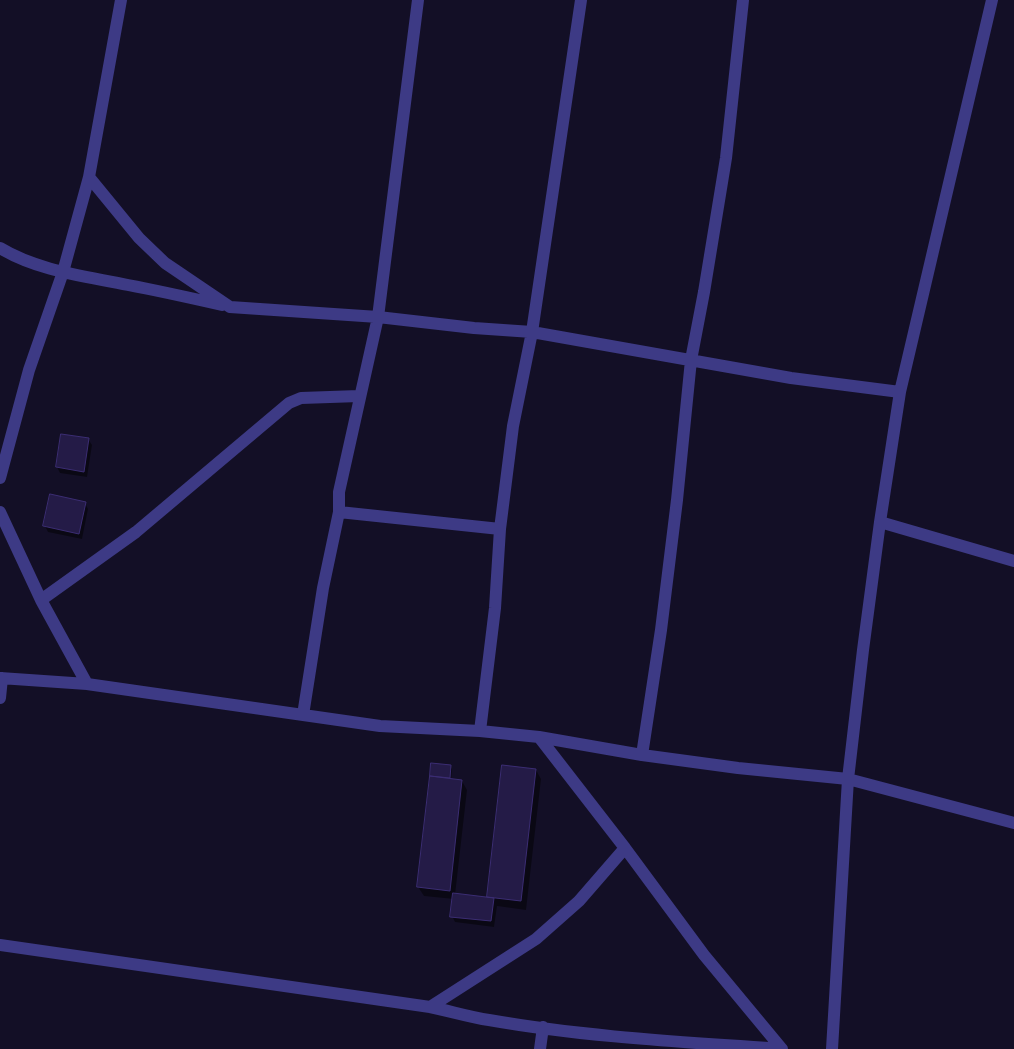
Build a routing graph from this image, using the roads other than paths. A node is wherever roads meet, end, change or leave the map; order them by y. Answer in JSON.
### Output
{"nodes":[{"id":1,"x":121,"y":0,"type":"edge"},
{"id":2,"x":418,"y":0,"type":"edge"},
{"id":3,"x":582,"y":0,"type":"edge"},
{"id":4,"x":743,"y":0,"type":"edge"},
{"id":5,"x":992,"y":0,"type":"edge"},
{"id":6,"x":90,"y":177,"type":"junction"},
{"id":7,"x":0,"y":248,"type":"edge"},
{"id":8,"x":63,"y":272,"type":"junction"},
{"id":9,"x":230,"y":307,"type":"junction"},
{"id":10,"x":378,"y":317,"type":"junction"},
{"id":11,"x":532,"y":332,"type":"junction"},
{"id":12,"x":691,"y":360,"type":"junction"},
{"id":13,"x":900,"y":392,"type":"junction"},
{"id":14,"x":359,"y":396,"type":"junction"},
{"id":15,"x":0,"y":478,"type":"edge"},
{"id":16,"x":0,"y":512,"type":"edge"},
{"id":17,"x":339,"y":512,"type":"junction"},
{"id":18,"x":880,"y":522,"type":"junction"},
{"id":19,"x":500,"y":529,"type":"junction"},
{"id":20,"x":1014,"y":561,"type":"edge"},
{"id":21,"x":41,"y":600,"type":"junction"},
{"id":22,"x":1,"y":678,"type":"edge"},
{"id":23,"x":87,"y":684,"type":"junction"},
{"id":24,"x":0,"y":698,"type":"edge"},
{"id":25,"x":303,"y":714,"type":"junction"},
{"id":26,"x":480,"y":731,"type":"junction"},
{"id":27,"x":539,"y":736,"type":"junction"},
{"id":28,"x":642,"y":755,"type":"junction"},
{"id":29,"x":848,"y":779,"type":"junction"},
{"id":30,"x":1014,"y":823,"type":"edge"},
{"id":31,"x":625,"y":848,"type":"junction"},
{"id":32,"x":0,"y":945,"type":"edge"},
{"id":33,"x":430,"y":1007,"type":"junction"},
{"id":34,"x":543,"y":1028,"type":"junction"},
{"id":35,"x":540,"y":1049,"type":"edge"},
{"id":36,"x":782,"y":1049,"type":"edge"},
{"id":37,"x":832,"y":1049,"type":"edge"}],
"edges":[{"from":1,"to":6,"type":"street"},
{"from":2,"to":10,"type":"street"},
{"from":3,"to":11,"type":"street"},
{"from":4,"to":12,"type":"street"},
{"from":5,"to":13,"type":"street"},
{"from":6,"to":8,"type":"street"},
{"from":6,"to":9,"type":"street"},
{"from":7,"to":8,"type":"street"},
{"from":8,"to":9,"type":"street"},
{"from":8,"to":15,"type":"street"},
{"from":9,"to":10,"type":"street"},
{"from":10,"to":11,"type":"street"},
{"from":10,"to":14,"type":"street"},
{"from":11,"to":12,"type":"street"},
{"from":11,"to":19,"type":"street"},
{"from":12,"to":13,"type":"street"},
{"from":12,"to":28,"type":"street"},
{"from":13,"to":18,"type":"street"},
{"from":14,"to":17,"type":"street"},
{"from":14,"to":21,"type":"street"},
{"from":16,"to":21,"type":"street"},
{"from":17,"to":19,"type":"street"},
{"from":17,"to":25,"type":"street"},
{"from":18,"to":20,"type":"street"},
{"from":18,"to":29,"type":"street"},
{"from":19,"to":26,"type":"street"},
{"from":21,"to":23,"type":"street"},
{"from":22,"to":23,"type":"street"},
{"from":22,"to":24,"type":"street"},
{"from":23,"to":25,"type":"street"},
{"from":25,"to":26,"type":"street"},
{"from":26,"to":27,"type":"street"},
{"from":27,"to":28,"type":"street"},
{"from":27,"to":31,"type":"street"},
{"from":28,"to":29,"type":"street"},
{"from":29,"to":30,"type":"street"},
{"from":29,"to":37,"type":"street"},
{"from":31,"to":33,"type":"street"},
{"from":31,"to":36,"type":"street"},
{"from":32,"to":33,"type":"street"},
{"from":33,"to":34,"type":"street"},
{"from":34,"to":35,"type":"street"},
{"from":34,"to":36,"type":"street"}]}
